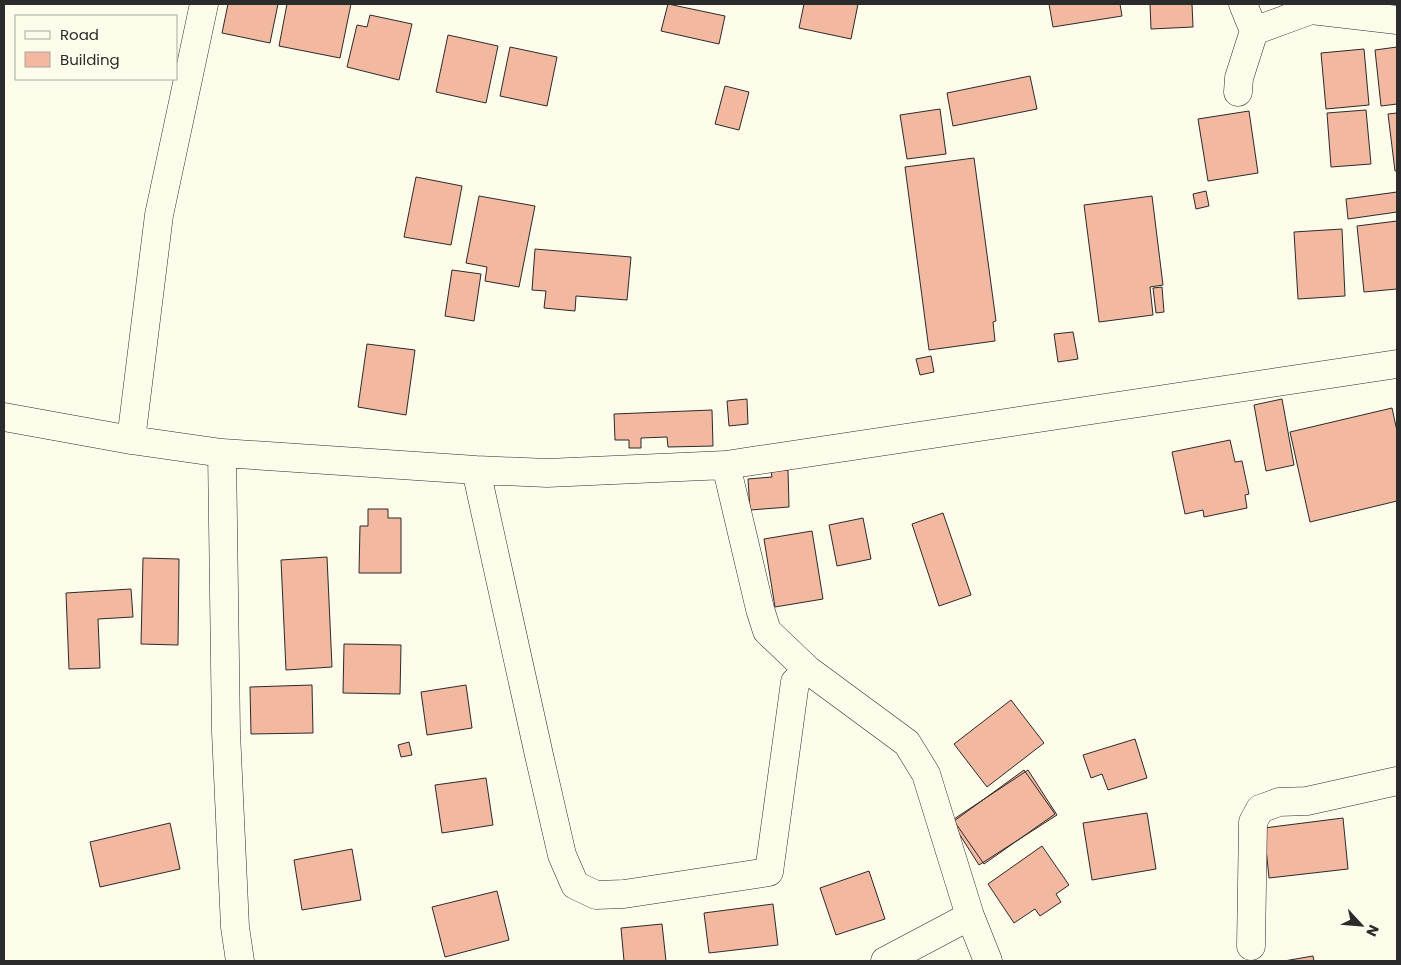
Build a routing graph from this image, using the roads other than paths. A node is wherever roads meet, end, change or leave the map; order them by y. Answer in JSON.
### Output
{"nodes":[{"id":1,"x":204,"y":4,"type":"edge"},
{"id":2,"x":1243,"y":4,"type":"edge"},
{"id":3,"x":1304,"y":7,"type":"edge"},
{"id":4,"x":1394,"y":14,"type":"edge"},
{"id":5,"x":1254,"y":31,"type":"junction"},
{"id":6,"x":1238,"y":92,"type":"dead end"},
{"id":7,"x":1397,"y":364,"type":"edge"},
{"id":8,"x":4,"y":417,"type":"edge"},
{"id":9,"x":131,"y":440,"type":"junction"},
{"id":10,"x":222,"y":453,"type":"junction"},
{"id":11,"x":726,"y":465,"type":"junction"},
{"id":12,"x":476,"y":470,"type":"junction"},
{"id":13,"x":808,"y":670,"type":"junction"},
{"id":14,"x":1397,"y":781,"type":"edge"},
{"id":15,"x":970,"y":916,"type":"junction"},
{"id":16,"x":1251,"y":946,"type":"dead end"},
{"id":17,"x":240,"y":961,"type":"edge"},
{"id":18,"x":885,"y":961,"type":"edge"},
{"id":19,"x":988,"y":961,"type":"edge"}],
"edges":[{"from":1,"to":9,"type":"street"},
{"from":2,"to":5,"type":"street"},
{"from":3,"to":4,"type":"street"},
{"from":3,"to":5,"type":"street"},
{"from":5,"to":6,"type":"street"},
{"from":7,"to":11,"type":"street"},
{"from":8,"to":9,"type":"street"},
{"from":9,"to":10,"type":"street"},
{"from":10,"to":12,"type":"street"},
{"from":10,"to":17,"type":"street"},
{"from":11,"to":12,"type":"street"},
{"from":11,"to":13,"type":"street"},
{"from":12,"to":13,"type":"street"},
{"from":13,"to":15,"type":"street"},
{"from":14,"to":16,"type":"street"},
{"from":15,"to":18,"type":"street"},
{"from":15,"to":19,"type":"street"}]}
